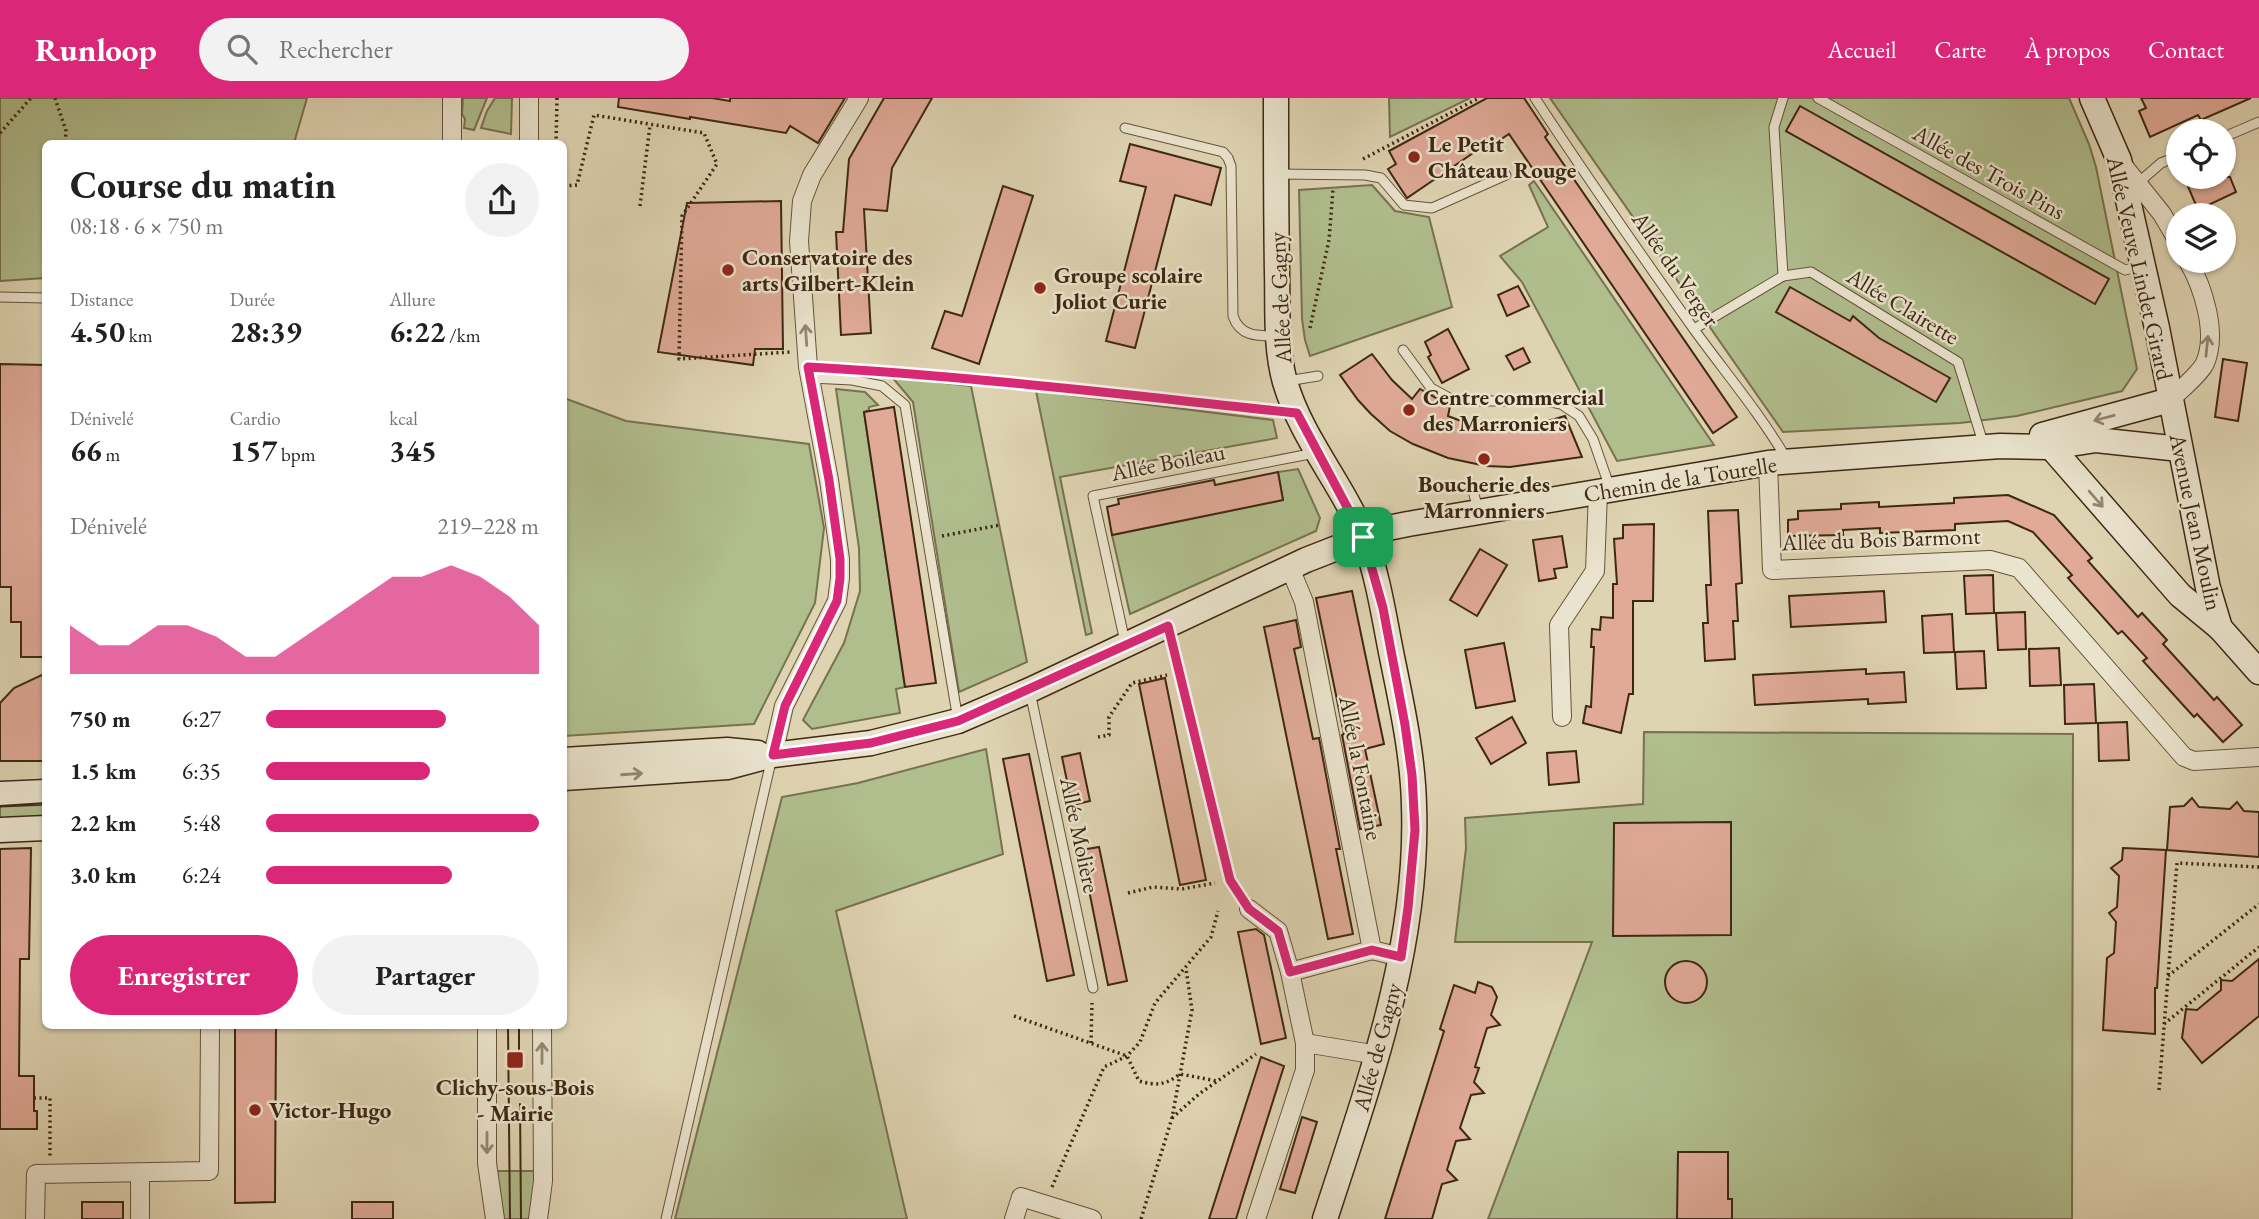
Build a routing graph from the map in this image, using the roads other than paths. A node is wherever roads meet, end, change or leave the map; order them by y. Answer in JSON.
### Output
{"nodes":[{"id":1,"x":452,"y":98,"type":"edge"},
{"id":2,"x":530,"y":98,"type":"edge"},
{"id":3,"x":859,"y":98,"type":"edge"},
{"id":4,"x":1276,"y":98,"type":"edge"},
{"id":5,"x":1535,"y":98,"type":"edge"},
{"id":6,"x":1783,"y":98,"type":"edge"},
{"id":7,"x":1818,"y":98,"type":"edge"},
{"id":8,"x":2092,"y":98,"type":"edge"},
{"id":9,"x":2259,"y":122,"type":"edge"},
{"id":10,"x":1125,"y":128,"type":"dead end"},
{"id":11,"x":2236,"y":132,"type":"edge"},
{"id":12,"x":452,"y":140,"type":"edge"},
{"id":13,"x":529,"y":140,"type":"edge"},
{"id":14,"x":2119,"y":160,"type":"junction"},
{"id":15,"x":2166,"y":161,"type":"edge"},
{"id":16,"x":1276,"y":174,"type":"junction"},
{"id":17,"x":1506,"y":175,"type":"dead end"},
{"id":18,"x":2138,"y":183,"type":"junction"},
{"id":19,"x":2166,"y":221,"type":"edge"},
{"id":20,"x":2144,"y":266,"type":"junction"},
{"id":21,"x":2193,"y":273,"type":"edge"},
{"id":22,"x":1783,"y":276,"type":"junction"},
{"id":23,"x":0,"y":297,"type":"edge"},
{"id":24,"x":42,"y":298,"type":"edge"},
{"id":25,"x":1694,"y":329,"type":"junction"},
{"id":26,"x":1279,"y":336,"type":"junction"},
{"id":27,"x":1403,"y":350,"type":"dead end"},
{"id":28,"x":1318,"y":376,"type":"dead end"},
{"id":29,"x":810,"y":378,"type":"junction"},
{"id":30,"x":1285,"y":381,"type":"junction"},
{"id":31,"x":2170,"y":400,"type":"junction"},
{"id":32,"x":1992,"y":447,"type":"junction"},
{"id":33,"x":2051,"y":447,"type":"junction"},
{"id":34,"x":2180,"y":449,"type":"junction"},
{"id":35,"x":1317,"y":453,"type":"junction"},
{"id":36,"x":1778,"y":462,"type":"junction"},
{"id":37,"x":1472,"y":484,"type":"dead end"},
{"id":38,"x":1604,"y":491,"type":"junction"},
{"id":39,"x":1478,"y":511,"type":"junction"},
{"id":40,"x":1363,"y":537,"type":"junction"},
{"id":41,"x":1290,"y":568,"type":"junction"},
{"id":42,"x":1168,"y":626,"type":"junction"},
{"id":43,"x":2220,"y":628,"type":"junction"},
{"id":44,"x":1125,"y":645,"type":"junction"},
{"id":45,"x":2259,"y":672,"type":"edge"},
{"id":46,"x":1030,"y":690,"type":"junction"},
{"id":47,"x":1562,"y":717,"type":"dead end"},
{"id":48,"x":958,"y":721,"type":"junction"},
{"id":49,"x":773,"y":755,"type":"junction"},
{"id":50,"x":2259,"y":757,"type":"edge"},
{"id":51,"x":567,"y":760,"type":"edge"},
{"id":52,"x":567,"y":778,"type":"edge"},
{"id":53,"x":42,"y":792,"type":"edge"},
{"id":54,"x":0,"y":794,"type":"edge"},
{"id":55,"x":42,"y":828,"type":"edge"},
{"id":56,"x":0,"y":830,"type":"edge"},
{"id":57,"x":1249,"y":909,"type":"joint"},
{"id":58,"x":1372,"y":950,"type":"junction"},
{"id":59,"x":1401,"y":957,"type":"junction"},
{"id":60,"x":1290,"y":972,"type":"junction"},
{"id":61,"x":1093,"y":988,"type":"road end"},
{"id":62,"x":210,"y":1029,"type":"edge"},
{"id":63,"x":487,"y":1029,"type":"edge"},
{"id":64,"x":542,"y":1029,"type":"edge"},
{"id":65,"x":1305,"y":1042,"type":"junction"},
{"id":66,"x":1378,"y":1055,"type":"junction"},
{"id":67,"x":139,"y":1174,"type":"junction"},
{"id":68,"x":35,"y":1219,"type":"edge"},
{"id":69,"x":140,"y":1219,"type":"edge"},
{"id":70,"x":495,"y":1219,"type":"edge"},
{"id":71,"x":538,"y":1219,"type":"edge"},
{"id":72,"x":666,"y":1219,"type":"edge"},
{"id":73,"x":1014,"y":1219,"type":"edge"},
{"id":74,"x":1092,"y":1219,"type":"edge"},
{"id":75,"x":1256,"y":1219,"type":"edge"},
{"id":76,"x":1325,"y":1219,"type":"edge"}],
"edges":[{"from":1,"to":12,"type":"street"},
{"from":2,"to":13,"type":"street"},
{"from":29,"to":3,"type":"street","one_way":true},
{"from":4,"to":16,"type":"street","name":"Allée de Gagny"},
{"from":5,"to":25,"type":"lane","name":"Allée du Verger"},
{"from":6,"to":22,"type":"lane"},
{"from":7,"to":20,"type":"lane","name":"Allée des Trois Pins"},
{"from":8,"to":14,"type":"street","name":"Allée Veuve Lindet Girard"},
{"from":9,"to":11,"type":"lane"},
{"from":10,"to":26,"type":"lane"},
{"from":14,"to":18,"type":"street"},
{"from":14,"to":20,"type":"street","name":"Allée Veuve Lindet Girard"},
{"from":15,"to":18,"type":"lane"},
{"from":16,"to":17,"type":"lane"},
{"from":16,"to":26,"type":"street","name":"Allée de Gagny"},
{"from":18,"to":19,"type":"street"},
{"from":20,"to":31,"type":"street","name":"Allée Veuve Lindet Girard"},
{"from":31,"to":21,"type":"street","one_way":true},
{"from":22,"to":25,"type":"lane"},
{"from":22,"to":32,"type":"lane","name":"Allée Clairette"},
{"from":23,"to":24,"type":"lane"},
{"from":25,"to":36,"type":"lane","name":"Allée du Verger"},
{"from":26,"to":30,"type":"street","name":"Allée de Gagny"},
{"from":27,"to":38,"type":"lane"},
{"from":28,"to":30,"type":"lane"},
{"from":29,"to":48,"type":"lane"},
{"from":29,"to":49,"type":"street"},
{"from":30,"to":35,"type":"street","name":"Allée de Gagny"},
{"from":31,"to":32,"type":"street","name":"Chemin de la Tourelle","one_way":true},
{"from":31,"to":34,"type":"street","name":"Avenue Jean Moulin"},
{"from":32,"to":33,"type":"street","name":"Chemin de la Tourelle"},
{"from":32,"to":36,"type":"street","name":"Chemin de la Tourelle"},
{"from":33,"to":34,"type":"street","name":"Chemin de la Tourelle"},
{"from":33,"to":43,"type":"street","one_way":true},
{"from":34,"to":43,"type":"street","name":"Avenue Jean Moulin"},
{"from":35,"to":40,"type":"street","name":"Allée de Gagny"},
{"from":35,"to":44,"type":"lane","name":"Allée Boileau"},
{"from":36,"to":38,"type":"street","name":"Chemin de la Tourelle"},
{"from":36,"to":50,"type":"street","name":"Allée du Bois Barmont"},
{"from":37,"to":39,"type":"lane"},
{"from":38,"to":39,"type":"street","name":"Chemin de la Tourelle"},
{"from":38,"to":47,"type":"street"},
{"from":39,"to":40,"type":"street","name":"Chemin de la Tourelle"},
{"from":40,"to":41,"type":"street","name":"Chemin de la Tourelle"},
{"from":40,"to":59,"type":"street","name":"Allée de Gagny"},
{"from":41,"to":42,"type":"street","name":"Chemin de la Tourelle"},
{"from":41,"to":58,"type":"street","name":"Allée la Fontaine"},
{"from":42,"to":44,"type":"street","name":"Chemin de la Tourelle"},
{"from":42,"to":57,"type":"lane"},
{"from":43,"to":45,"type":"street","name":"Avenue Jean Moulin"},
{"from":44,"to":46,"type":"street","name":"Chemin de la Tourelle"},
{"from":46,"to":48,"type":"street","name":"Chemin de la Tourelle"},
{"from":46,"to":61,"type":"lane","name":"Allée Molière"},
{"from":48,"to":49,"type":"street","name":"Chemin de la Tourelle"},
{"from":49,"to":51,"type":"street"},
{"from":52,"to":49,"type":"street","one_way":true},
{"from":49,"to":72,"type":"lane"},
{"from":53,"to":54,"type":"street"},
{"from":55,"to":56,"type":"street"},
{"from":57,"to":60,"type":"street"},
{"from":58,"to":59,"type":"street"},
{"from":58,"to":60,"type":"street"},
{"from":59,"to":66,"type":"street","name":"Allée de Gagny"},
{"from":60,"to":65,"type":"street"},
{"from":62,"to":67,"type":"street"},
{"from":63,"to":70,"type":"street","one_way":true},
{"from":71,"to":64,"type":"street","one_way":true},
{"from":65,"to":66,"type":"street"},
{"from":65,"to":75,"type":"street"},
{"from":66,"to":76,"type":"street","name":"Allée de Gagny"},
{"from":67,"to":68,"type":"street"},
{"from":67,"to":69,"type":"street"},
{"from":73,"to":74,"type":"street"}]}
